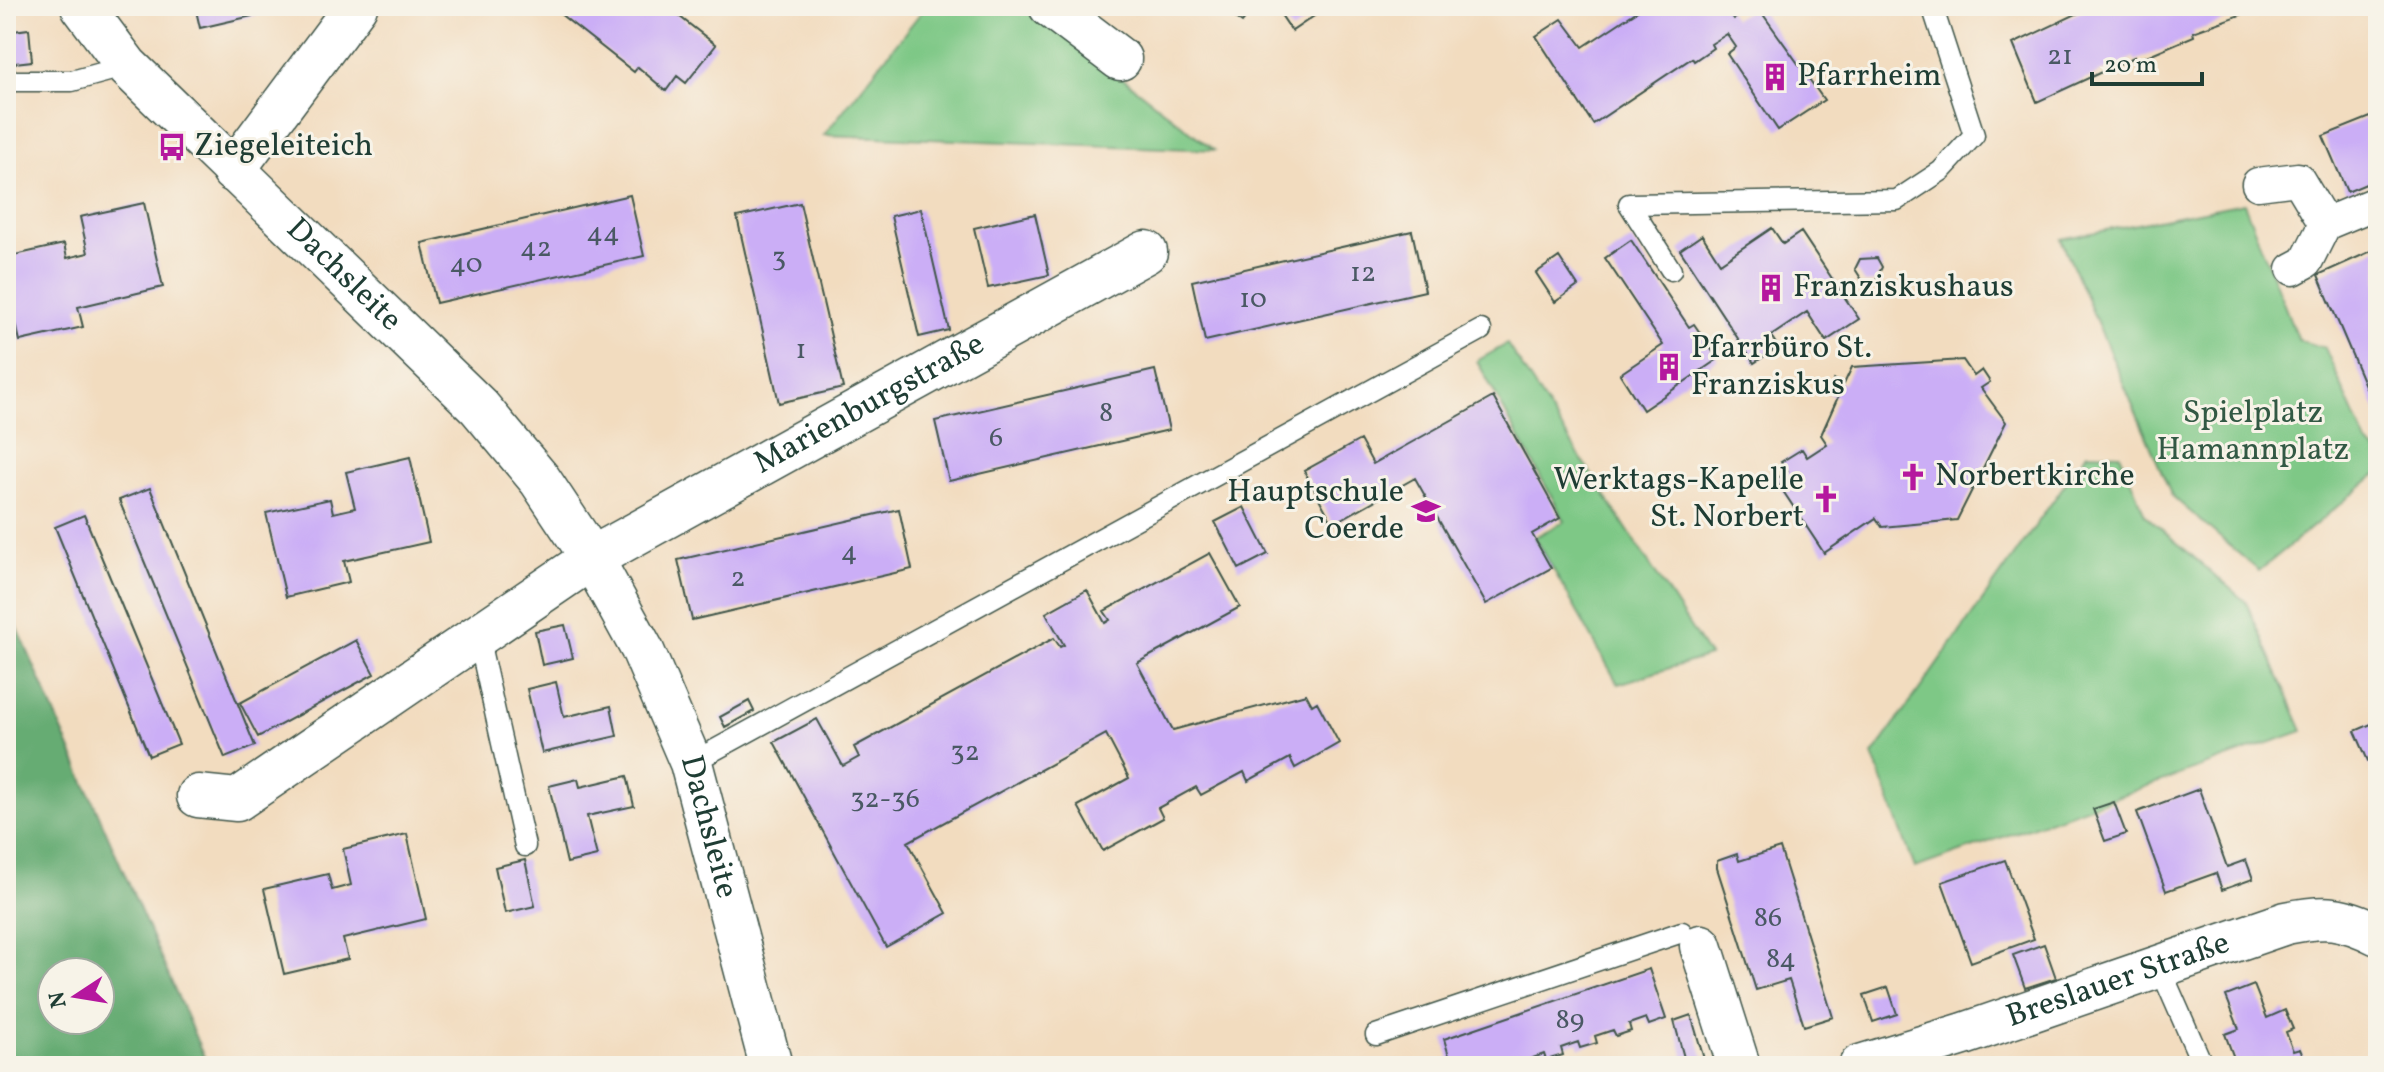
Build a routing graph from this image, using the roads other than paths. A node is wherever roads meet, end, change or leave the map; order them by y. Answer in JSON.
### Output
{"nodes":[{"id":1,"x":82,"y":6,"type":"edge"},
{"id":2,"x":356,"y":6,"type":"edge"},
{"id":3,"x":1050,"y":6,"type":"edge"},
{"id":4,"x":1932,"y":6,"type":"edge"},
{"id":5,"x":1120,"y":59,"type":"dead end"},
{"id":6,"x":127,"y":66,"type":"junction"},
{"id":7,"x":6,"y":81,"type":"edge"},
{"id":8,"x":233,"y":171,"type":"junction"},
{"id":9,"x":2258,"y":184,"type":"dead end"},
{"id":10,"x":2378,"y":202,"type":"edge"},
{"id":11,"x":2325,"y":224,"type":"junction"},
{"id":12,"x":1146,"y":252,"type":"dead end"},
{"id":13,"x":2293,"y":269,"type":"dead end"},
{"id":14,"x":1671,"y":270,"type":"dead end"},
{"id":15,"x":1481,"y":330,"type":"dead end"},
{"id":16,"x":592,"y":558,"type":"junction"},
{"id":17,"x":478,"y":636,"type":"junction"},
{"id":18,"x":691,"y":763,"type":"junction"},
{"id":19,"x":198,"y":796,"type":"dead end"},
{"id":20,"x":525,"y":846,"type":"dead end"},
{"id":21,"x":2378,"y":934,"type":"edge"},
{"id":22,"x":1692,"y":939,"type":"joint"},
{"id":23,"x":2160,"y":968,"type":"junction"},
{"id":24,"x":1376,"y":1035,"type":"dead end"},
{"id":25,"x":771,"y":1066,"type":"edge"},
{"id":26,"x":1739,"y":1066,"type":"edge"},
{"id":27,"x":1860,"y":1066,"type":"edge"},
{"id":28,"x":2203,"y":1066,"type":"edge"}],
"edges":[{"from":1,"to":6,"type":"street","name":"Dachsleite"},
{"from":2,"to":8,"type":"street"},
{"from":3,"to":5,"type":"street"},
{"from":4,"to":14,"type":"lane"},
{"from":6,"to":7,"type":"lane"},
{"from":6,"to":8,"type":"street","name":"Dachsleite"},
{"from":8,"to":16,"type":"street","name":"Dachsleite"},
{"from":9,"to":11,"type":"street"},
{"from":10,"to":11,"type":"street"},
{"from":11,"to":13,"type":"street"},
{"from":12,"to":16,"type":"street","name":"Marienburgstraße"},
{"from":15,"to":18,"type":"lane"},
{"from":16,"to":17,"type":"street"},
{"from":16,"to":18,"type":"street","name":"Dachsleite"},
{"from":17,"to":19,"type":"street"},
{"from":17,"to":20,"type":"lane"},
{"from":18,"to":25,"type":"street","name":"Dachsleite"},
{"from":21,"to":23,"type":"street","name":"Breslauer Straße"},
{"from":22,"to":24,"type":"lane"},
{"from":22,"to":26,"type":"street"},
{"from":23,"to":27,"type":"street","name":"Breslauer Straße"},
{"from":23,"to":28,"type":"lane"}]}
